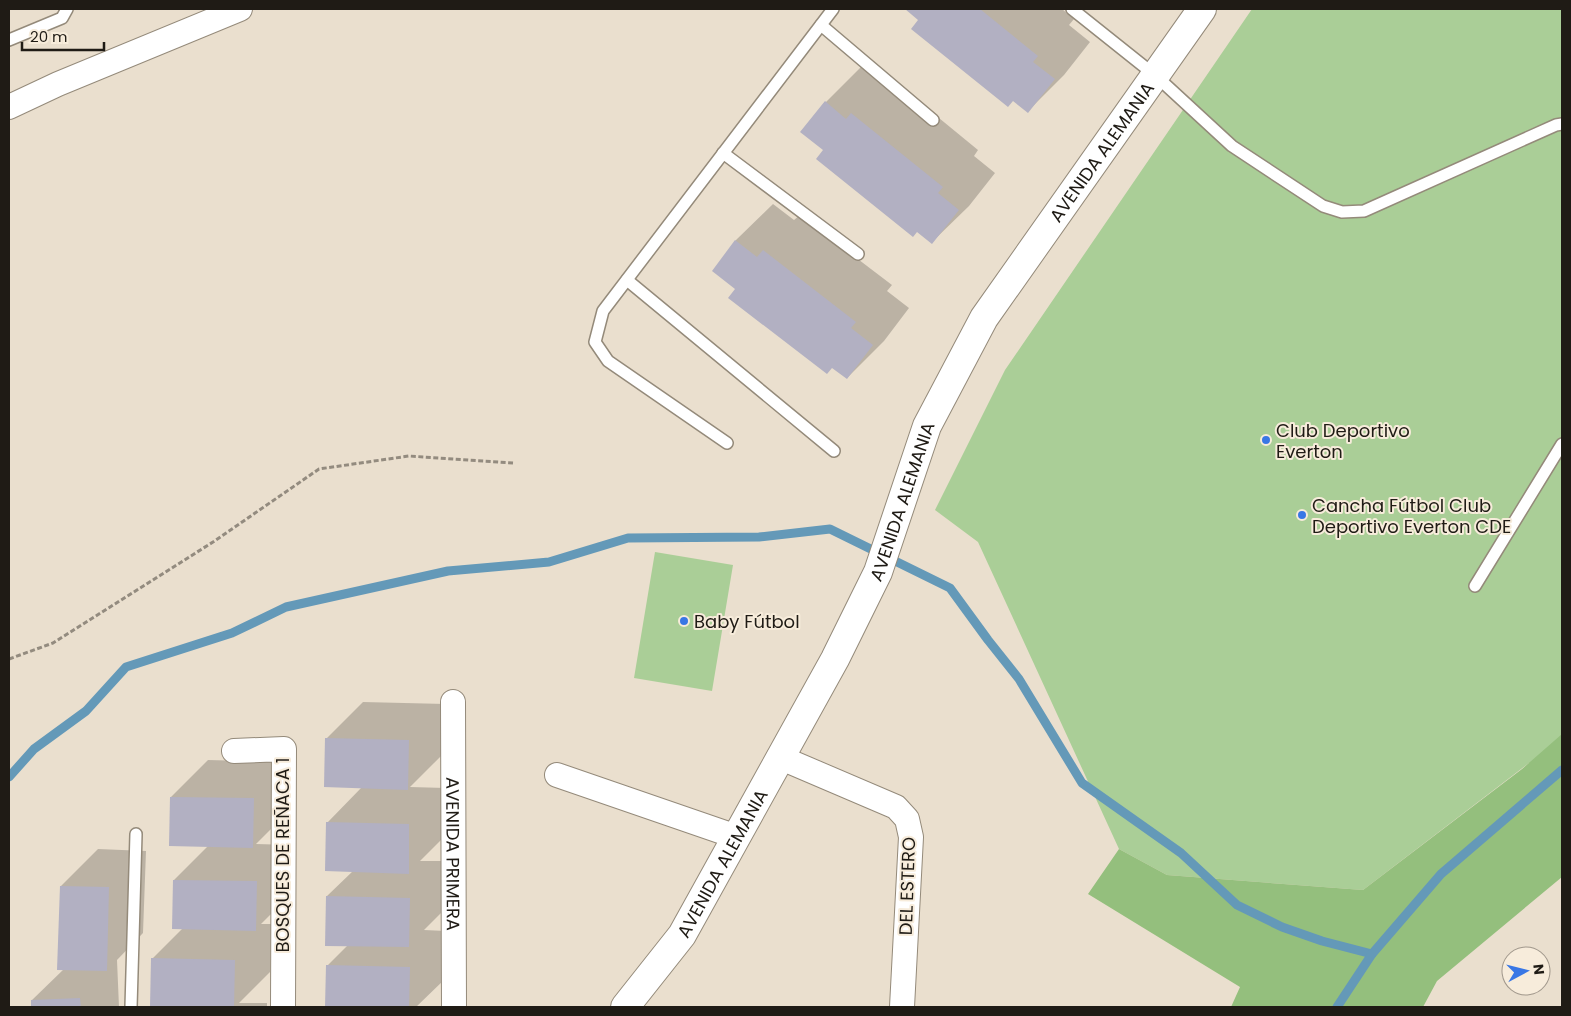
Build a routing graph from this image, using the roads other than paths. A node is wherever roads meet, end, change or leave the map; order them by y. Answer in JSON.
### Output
{"nodes":[{"id":1,"x":67,"y":9,"type":"edge"},
{"id":2,"x":240,"y":9,"type":"edge"},
{"id":3,"x":833,"y":9,"type":"edge"},
{"id":4,"x":1072,"y":9,"type":"edge"},
{"id":5,"x":1202,"y":9,"type":"edge"},
{"id":6,"x":821,"y":25,"type":"junction"},
{"id":7,"x":9,"y":40,"type":"edge"},
{"id":8,"x":1156,"y":76,"type":"junction"},
{"id":9,"x":9,"y":107,"type":"edge"},
{"id":10,"x":933,"y":120,"type":"dead end"},
{"id":11,"x":1562,"y":124,"type":"edge"},
{"id":12,"x":723,"y":153,"type":"junction"},
{"id":13,"x":858,"y":254,"type":"dead end"},
{"id":14,"x":627,"y":280,"type":"junction"},
{"id":15,"x":728,"y":443,"type":"dead end"},
{"id":16,"x":1562,"y":444,"type":"edge"},
{"id":17,"x":834,"y":451,"type":"dead end"},
{"id":18,"x":1475,"y":586,"type":"dead end"},
{"id":19,"x":453,"y":702,"type":"dead end"},
{"id":20,"x":234,"y":750,"type":"dead end"},
{"id":21,"x":779,"y":757,"type":"junction"},
{"id":22,"x":557,"y":774,"type":"dead end"},
{"id":23,"x":136,"y":834,"type":"dead end"},
{"id":24,"x":737,"y":837,"type":"junction"},
{"id":25,"x":131,"y":1007,"type":"edge"},
{"id":26,"x":283,"y":1007,"type":"edge"},
{"id":27,"x":454,"y":1007,"type":"edge"},
{"id":28,"x":625,"y":1007,"type":"edge"},
{"id":29,"x":902,"y":1007,"type":"edge"}],
"edges":[{"from":1,"to":7,"type":"lane"},
{"from":2,"to":9,"type":"street"},
{"from":3,"to":6,"type":"lane"},
{"from":4,"to":8,"type":"lane"},
{"from":5,"to":8,"type":"street","name":"AVENIDA ALEMANIA"},
{"from":6,"to":10,"type":"lane"},
{"from":6,"to":12,"type":"lane"},
{"from":8,"to":11,"type":"lane"},
{"from":8,"to":21,"type":"street","name":"AVENIDA ALEMANIA"},
{"from":12,"to":13,"type":"lane"},
{"from":12,"to":14,"type":"lane"},
{"from":14,"to":15,"type":"lane"},
{"from":14,"to":17,"type":"lane"},
{"from":16,"to":18,"type":"lane"},
{"from":19,"to":27,"type":"street","name":"AVENIDA PRIMERA"},
{"from":20,"to":26,"type":"street","name":"BOSQUES DE REÑACA 1"},
{"from":21,"to":24,"type":"street","name":"AVENIDA ALEMANIA"},
{"from":21,"to":29,"type":"street","name":"DEL ESTERO"},
{"from":22,"to":24,"type":"street"},
{"from":23,"to":25,"type":"lane"},
{"from":24,"to":28,"type":"street","name":"AVENIDA ALEMANIA"}]}
